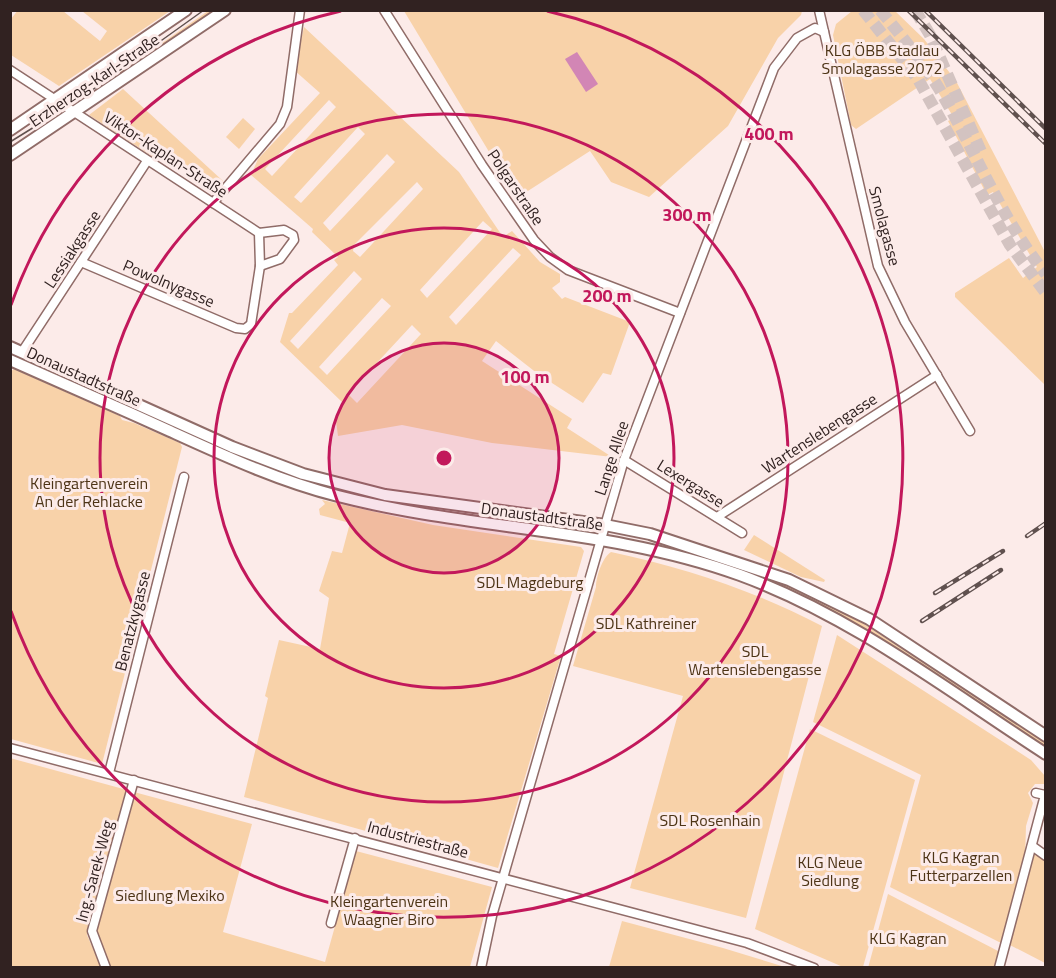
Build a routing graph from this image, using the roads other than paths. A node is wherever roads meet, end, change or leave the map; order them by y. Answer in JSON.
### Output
{"nodes":[{"id":1,"x":186,"y":10,"type":"edge"},
{"id":2,"x":225,"y":10,"type":"edge"},
{"id":3,"x":300,"y":10,"type":"edge"},
{"id":4,"x":384,"y":10,"type":"edge"},
{"id":5,"x":819,"y":10,"type":"edge"},
{"id":6,"x":824,"y":32,"type":"junction"},
{"id":7,"x":10,"y":70,"type":"edge"},
{"id":8,"x":56,"y":100,"type":"junction"},
{"id":9,"x":74,"y":112,"type":"junction"},
{"id":10,"x":10,"y":130,"type":"edge"},
{"id":11,"x":10,"y":155,"type":"edge"},
{"id":12,"x":147,"y":161,"type":"junction"},
{"id":13,"x":213,"y":203,"type":"junction"},
{"id":14,"x":259,"y":233,"type":"junction"},
{"id":15,"x":81,"y":262,"type":"junction"},
{"id":16,"x":260,"y":266,"type":"junction"},
{"id":17,"x":680,"y":313,"type":"junction"},
{"id":18,"x":10,"y":347,"type":"edge"},
{"id":19,"x":22,"y":352,"type":"junction"},
{"id":20,"x":10,"y":360,"type":"edge"},
{"id":21,"x":937,"y":375,"type":"junction"},
{"id":22,"x":970,"y":430,"type":"dead end"},
{"id":23,"x":624,"y":460,"type":"junction"},
{"id":24,"x":184,"y":477,"type":"dead end"},
{"id":25,"x":717,"y":517,"type":"junction"},
{"id":26,"x":605,"y":525,"type":"junction"},
{"id":27,"x":742,"y":533,"type":"dead end"},
{"id":28,"x":600,"y":539,"type":"junction"},
{"id":29,"x":1046,"y":736,"type":"edge"},
{"id":30,"x":10,"y":748,"type":"edge"},
{"id":31,"x":1046,"y":754,"type":"edge"},
{"id":32,"x":109,"y":773,"type":"junction"},
{"id":33,"x":134,"y":780,"type":"junction"},
{"id":34,"x":1036,"y":793,"type":"dead end"},
{"id":35,"x":355,"y":838,"type":"junction"},
{"id":36,"x":1032,"y":846,"type":"junction"},
{"id":37,"x":1046,"y":855,"type":"edge"},
{"id":38,"x":503,"y":878,"type":"junction"},
{"id":39,"x":331,"y":922,"type":"dead end"},
{"id":40,"x":106,"y":968,"type":"edge"},
{"id":41,"x":481,"y":968,"type":"edge"},
{"id":42,"x":814,"y":968,"type":"edge"},
{"id":43,"x":999,"y":968,"type":"edge"}],
"edges":[{"from":1,"to":8,"type":"main road","name":"Erzherzog-Karl-Straße"},
{"from":2,"to":9,"type":"main road","name":"Erzherzog-Karl-Straße"},
{"from":3,"to":13,"type":"street"},
{"from":4,"to":17,"type":"street","name":"Polgarstraße"},
{"from":5,"to":6,"type":"street","name":"Smolagasse"},
{"from":6,"to":17,"type":"street","name":"Lange Allee"},
{"from":6,"to":21,"type":"street","name":"Smolagasse"},
{"from":7,"to":8,"type":"street","name":"Viktor-Kaplan-Straße"},
{"from":8,"to":9,"type":"street","name":"Viktor-Kaplan-Straße"},
{"from":8,"to":10,"type":"main road","name":"Erzherzog-Karl-Straße"},
{"from":9,"to":11,"type":"main road","name":"Erzherzog-Karl-Straße"},
{"from":9,"to":12,"type":"street","name":"Viktor-Kaplan-Straße"},
{"from":12,"to":13,"type":"street","name":"Viktor-Kaplan-Straße"},
{"from":12,"to":15,"type":"street","name":"Lessiakgasse"},
{"from":13,"to":14,"type":"street","name":"Viktor-Kaplan-Straße"},
{"from":14,"to":16,"type":"street"},
{"from":14,"to":16,"type":"street"},
{"from":15,"to":16,"type":"street","name":"Powolnygasse"},
{"from":15,"to":19,"type":"street","name":"Lessiakgasse"},
{"from":17,"to":23,"type":"street","name":"Lange Allee"},
{"from":18,"to":19,"type":"main road","name":"Donaustadtstraße"},
{"from":19,"to":26,"type":"main road","name":"Donaustadtstraße"},
{"from":20,"to":28,"type":"main road","name":"Donaustadtstraße"},
{"from":21,"to":22,"type":"street","name":"Smolagasse"},
{"from":21,"to":25,"type":"street","name":"Wartenslebengasse"},
{"from":23,"to":25,"type":"street","name":"Lexergasse"},
{"from":23,"to":26,"type":"street","name":"Lange Allee"},
{"from":24,"to":32,"type":"street","name":"Benatzkygasse"},
{"from":25,"to":27,"type":"street","name":"Lexergasse"},
{"from":26,"to":28,"type":"street","name":"Lange Allee"},
{"from":26,"to":29,"type":"main road","name":"Donaustadtstraße"},
{"from":28,"to":31,"type":"main road","name":"Donaustadtstraße"},
{"from":28,"to":38,"type":"street","name":"Lange Allee"},
{"from":30,"to":32,"type":"street","name":"Industriestraße"},
{"from":32,"to":33,"type":"street","name":"Industriestraße"},
{"from":33,"to":35,"type":"street","name":"Industriestraße"},
{"from":33,"to":40,"type":"street","name":"Ing.-Sarek-Weg"},
{"from":34,"to":36,"type":"street"},
{"from":35,"to":38,"type":"street","name":"Industriestraße"},
{"from":35,"to":39,"type":"street"},
{"from":36,"to":37,"type":"street"},
{"from":36,"to":43,"type":"street"},
{"from":38,"to":41,"type":"street","name":"Lange Allee"},
{"from":38,"to":42,"type":"street","name":"Industriestraße"}]}
